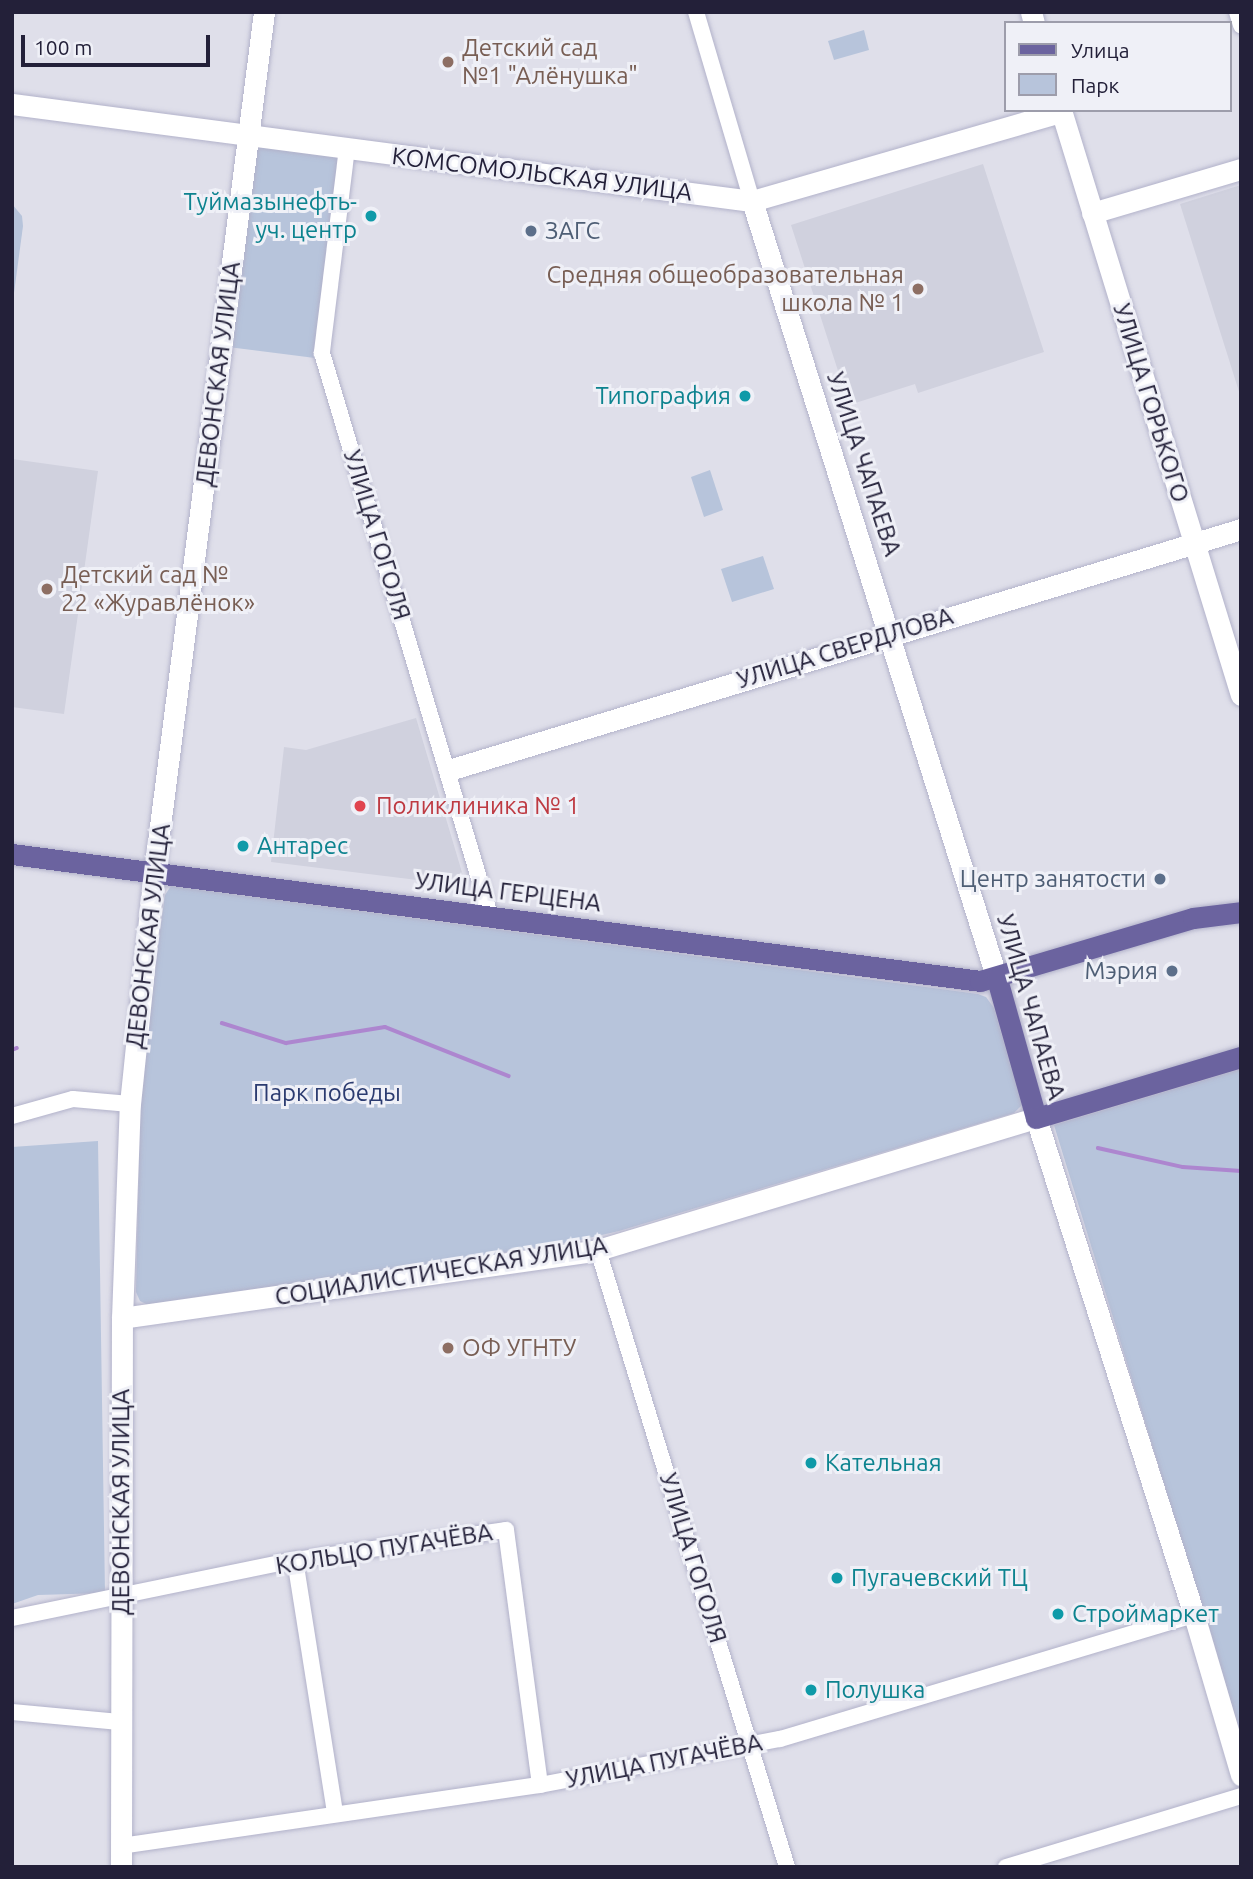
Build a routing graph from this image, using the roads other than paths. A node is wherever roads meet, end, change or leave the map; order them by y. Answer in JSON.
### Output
{"nodes":[{"id":1,"x":264,"y":12,"type":"edge"},
{"id":2,"x":696,"y":12,"type":"edge"},
{"id":3,"x":1237,"y":12,"type":"edge"},
{"id":4,"x":1241,"y":25,"type":"edge"},
{"id":5,"x":12,"y":104,"type":"edge"},
{"id":6,"x":1058,"y":112,"type":"edge"},
{"id":7,"x":1061,"y":112,"type":"edge"},
{"id":8,"x":248,"y":135,"type":"junction"},
{"id":9,"x":347,"y":148,"type":"junction"},
{"id":10,"x":1241,"y":169,"type":"edge"},
{"id":11,"x":752,"y":201,"type":"junction"},
{"id":12,"x":1092,"y":213,"type":"junction"},
{"id":13,"x":1241,"y":529,"type":"edge"},
{"id":14,"x":1195,"y":541,"type":"junction"},
{"id":15,"x":890,"y":634,"type":"junction"},
{"id":16,"x":1241,"y":695,"type":"edge"},
{"id":17,"x":449,"y":770,"type":"junction"},
{"id":18,"x":12,"y":854,"type":"edge"},
{"id":19,"x":154,"y":873,"type":"junction"},
{"id":20,"x":1241,"y":912,"type":"edge"},
{"id":21,"x":491,"y":915,"type":"junction"},
{"id":22,"x":997,"y":979,"type":"junction"},
{"id":23,"x":1241,"y":1057,"type":"edge"},
{"id":24,"x":130,"y":1104,"type":"junction"},
{"id":25,"x":12,"y":1116,"type":"edge"},
{"id":26,"x":1037,"y":1118,"type":"junction"},
{"id":27,"x":598,"y":1250,"type":"junction"},
{"id":28,"x":122,"y":1318,"type":"junction"},
{"id":29,"x":295,"y":1560,"type":"junction"},
{"id":30,"x":127,"y":1596,"type":"junction"},
{"id":31,"x":1194,"y":1615,"type":"junction"},
{"id":32,"x":12,"y":1618,"type":"edge"},
{"id":33,"x":12,"y":1712,"type":"edge"},
{"id":34,"x":120,"y":1721,"type":"junction"},
{"id":35,"x":750,"y":1744,"type":"junction"},
{"id":36,"x":1241,"y":1775,"type":"edge"},
{"id":37,"x":540,"y":1785,"type":"junction"},
{"id":38,"x":1241,"y":1796,"type":"edge"},
{"id":39,"x":335,"y":1814,"type":"junction"},
{"id":40,"x":121,"y":1856,"type":"edge"},
{"id":41,"x":787,"y":1867,"type":"edge"},
{"id":42,"x":1006,"y":1867,"type":"edge"}],
"edges":[{"from":1,"to":8,"type":"street","name":"ДЕВОНСКАЯ УЛИЦА"},
{"from":2,"to":11,"type":"street","name":"УЛИЦА ЧАПАЕВА"},
{"from":3,"to":4,"type":"street"},
{"from":5,"to":8,"type":"street","name":"КОМСОМОЛЬСКАЯ УЛИЦА"},
{"from":6,"to":11,"type":"street","name":"КОМСОМОЛЬСКАЯ УЛИЦА"},
{"from":7,"to":12,"type":"street","name":"УЛИЦА ГОРЬКОГО"},
{"from":8,"to":9,"type":"street","name":"КОМСОМОЛЬСКАЯ УЛИЦА"},
{"from":8,"to":19,"type":"street","name":"ДЕВОНСКАЯ УЛИЦА"},
{"from":9,"to":11,"type":"street","name":"КОМСОМОЛЬСКАЯ УЛИЦА"},
{"from":9,"to":17,"type":"street","name":"УЛИЦА ГОГОЛЯ"},
{"from":10,"to":12,"type":"street"},
{"from":11,"to":15,"type":"street","name":"УЛИЦА ЧАПАЕВА"},
{"from":12,"to":14,"type":"street","name":"УЛИЦА ГОРЬКОГО"},
{"from":13,"to":14,"type":"street","name":"УЛИЦА СВЕРДЛОВА"},
{"from":14,"to":15,"type":"street","name":"УЛИЦА СВЕРДЛОВА"},
{"from":14,"to":16,"type":"street","name":"УЛИЦА ГОРЬКОГО"},
{"from":15,"to":17,"type":"street","name":"УЛИЦА СВЕРДЛОВА"},
{"from":15,"to":22,"type":"street","name":"УЛИЦА ЧАПАЕВА"},
{"from":17,"to":21,"type":"street","name":"УЛИЦА ГОГОЛЯ"},
{"from":18,"to":19,"type":"main road","name":"УЛИЦА ГЕРЦЕНА"},
{"from":19,"to":21,"type":"main road","name":"УЛИЦА ГЕРЦЕНА"},
{"from":19,"to":24,"type":"street","name":"ДЕВОНСКАЯ УЛИЦА"},
{"from":20,"to":22,"type":"main road","name":"УЛИЦА ГЕРЦЕНА"},
{"from":21,"to":22,"type":"main road","name":"УЛИЦА ГЕРЦЕНА"},
{"from":22,"to":26,"type":"main road","name":"УЛИЦА ЧАПАЕВА"},
{"from":23,"to":26,"type":"main road"},
{"from":24,"to":25,"type":"street"},
{"from":24,"to":28,"type":"street","name":"ДЕВОНСКАЯ УЛИЦА"},
{"from":26,"to":27,"type":"street","name":"СОЦИАЛИСТИЧЕСКАЯ УЛИЦА"},
{"from":26,"to":31,"type":"street","name":"УЛИЦА ЧАПАЕВА"},
{"from":27,"to":28,"type":"street","name":"СОЦИАЛИСТИЧЕСКАЯ УЛИЦА"},
{"from":27,"to":35,"type":"street","name":"УЛИЦА ГОГОЛЯ"},
{"from":28,"to":30,"type":"street","name":"ДЕВОНСКАЯ УЛИЦА"},
{"from":29,"to":30,"type":"street","name":"КОЛЬЦО ПУГАЧЁВА"},
{"from":29,"to":37,"type":"street","name":"КОЛЬЦО ПУГАЧЁВА"},
{"from":29,"to":39,"type":"street"},
{"from":30,"to":32,"type":"street","name":"КОЛЬЦО ПУГАЧЁВА"},
{"from":30,"to":34,"type":"street","name":"ДЕВОНСКАЯ УЛИЦА"},
{"from":31,"to":35,"type":"street","name":"УЛИЦА ПУГАЧЁВА"},
{"from":31,"to":36,"type":"street","name":"УЛИЦА ЧАПАЕВА"},
{"from":33,"to":34,"type":"street"},
{"from":34,"to":40,"type":"street","name":"ДЕВОНСКАЯ УЛИЦА"},
{"from":35,"to":37,"type":"street","name":"УЛИЦА ПУГАЧЁВА"},
{"from":35,"to":41,"type":"street","name":"УЛИЦА ГОГОЛЯ"},
{"from":37,"to":39,"type":"street","name":"УЛИЦА ПУГАЧЁВА"},
{"from":38,"to":42,"type":"street"},
{"from":39,"to":40,"type":"street","name":"УЛИЦА ПУГАЧЁВА"}]}
